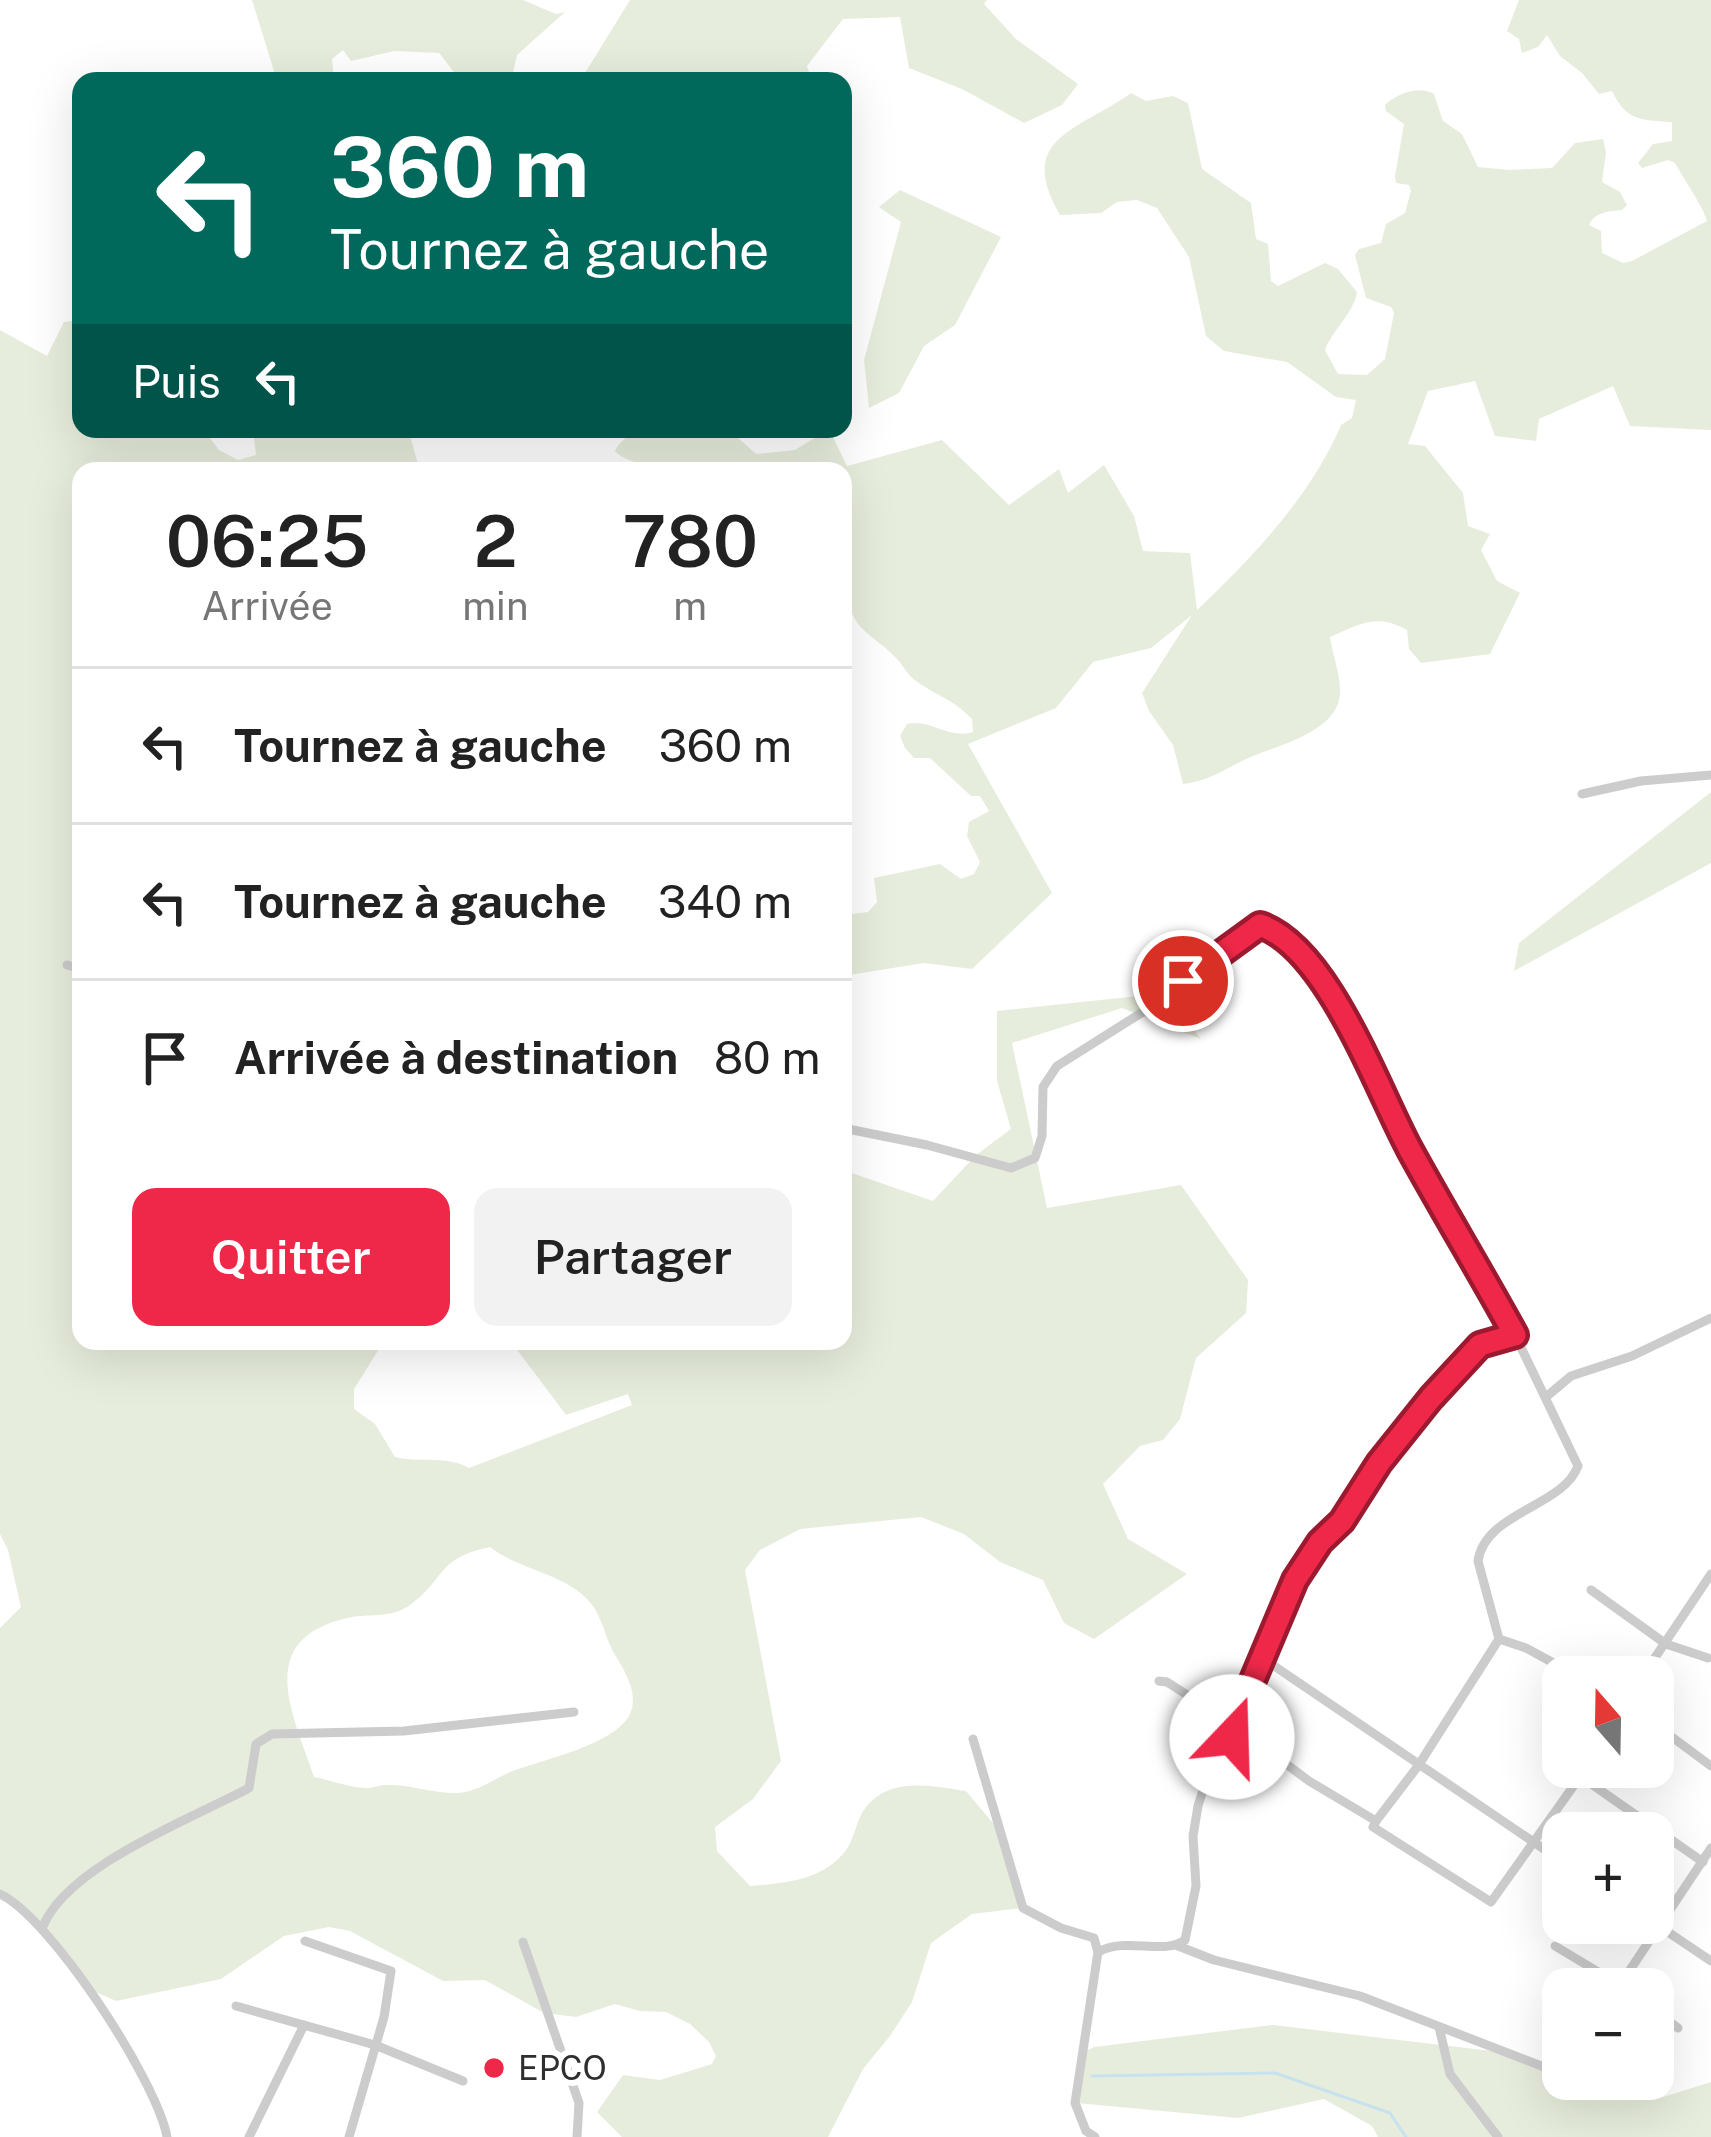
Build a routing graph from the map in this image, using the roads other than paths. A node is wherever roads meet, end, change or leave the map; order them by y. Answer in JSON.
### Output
{"nodes":[{"id":1,"x":1711,"y":775,"type":"edge"},
{"id":2,"x":1582,"y":794,"type":"dead end"},
{"id":3,"x":67,"y":964,"type":"dead end"},
{"id":4,"x":72,"y":966,"type":"edge"},
{"id":5,"x":852,"y":1130,"type":"edge"},
{"id":6,"x":1711,"y":1318,"type":"edge"},
{"id":7,"x":1515,"y":1335,"type":"junction"},
{"id":8,"x":1546,"y":1396,"type":"junction"},
{"id":9,"x":1711,"y":1574,"type":"edge"},
{"id":10,"x":1591,"y":1590,"type":"dead end"},
{"id":11,"x":1499,"y":1639,"type":"junction"},
{"id":12,"x":1666,"y":1644,"type":"junction"},
{"id":13,"x":1657,"y":1656,"type":"edge"},
{"id":14,"x":1542,"y":1657,"type":"edge"},
{"id":15,"x":1708,"y":1658,"type":"edge"},
{"id":16,"x":1264,"y":1659,"type":"junction"},
{"id":17,"x":1159,"y":1681,"type":"dead end"},
{"id":18,"x":574,"y":1712,"type":"dead end"},
{"id":19,"x":1234,"y":1725,"type":"junction"},
{"id":20,"x":973,"y":1739,"type":"dead end"},
{"id":21,"x":1674,"y":1739,"type":"edge"},
{"id":22,"x":1418,"y":1766,"type":"junction"},
{"id":23,"x":1711,"y":1766,"type":"edge"},
{"id":24,"x":1571,"y":1788,"type":"edge"},
{"id":25,"x":1605,"y":1788,"type":"edge"},
{"id":26,"x":1376,"y":1821,"type":"junction"},
{"id":27,"x":1533,"y":1844,"type":"junction"},
{"id":28,"x":1711,"y":1848,"type":"edge"},
{"id":29,"x":1542,"y":1849,"type":"edge"},
{"id":30,"x":1703,"y":1862,"type":"junction"},
{"id":31,"x":0,"y":1894,"type":"edge"},
{"id":32,"x":1674,"y":1900,"type":"edge"},
{"id":33,"x":42,"y":1929,"type":"junction"},
{"id":34,"x":1674,"y":1936,"type":"edge"},
{"id":35,"x":305,"y":1941,"type":"dead end"},
{"id":36,"x":523,"y":1942,"type":"dead end"},
{"id":37,"x":1178,"y":1946,"type":"junction"},
{"id":38,"x":1555,"y":1946,"type":"dead end"},
{"id":39,"x":1098,"y":1952,"type":"junction"},
{"id":40,"x":1711,"y":1961,"type":"edge"},
{"id":41,"x":1590,"y":1968,"type":"edge"},
{"id":42,"x":236,"y":2006,"type":"dead end"},
{"id":43,"x":1674,"y":2024,"type":"edge"},
{"id":44,"x":304,"y":2025,"type":"junction"},
{"id":45,"x":1439,"y":2027,"type":"junction"},
{"id":46,"x":1678,"y":2027,"type":"dead end"},
{"id":47,"x":375,"y":2044,"type":"junction"},
{"id":48,"x":1542,"y":2066,"type":"edge"},
{"id":49,"x":463,"y":2081,"type":"dead end"},
{"id":50,"x":166,"y":2137,"type":"edge"},
{"id":51,"x":249,"y":2137,"type":"edge"},
{"id":52,"x":349,"y":2137,"type":"edge"},
{"id":53,"x":578,"y":2137,"type":"edge"},
{"id":54,"x":1095,"y":2137,"type":"edge"},
{"id":55,"x":1498,"y":2137,"type":"edge"}],
"edges":[{"from":1,"to":2,"type":"street"},
{"from":3,"to":4,"type":"street"},
{"from":5,"to":7,"type":"street"},
{"from":6,"to":8,"type":"street"},
{"from":7,"to":8,"type":"street"},
{"from":7,"to":16,"type":"street"},
{"from":8,"to":11,"type":"street"},
{"from":9,"to":12,"type":"street"},
{"from":10,"to":12,"type":"street"},
{"from":11,"to":14,"type":"street"},
{"from":11,"to":22,"type":"street"},
{"from":12,"to":13,"type":"street"},
{"from":12,"to":15,"type":"street"},
{"from":16,"to":19,"type":"street"},
{"from":16,"to":22,"type":"street"},
{"from":17,"to":19,"type":"street"},
{"from":18,"to":33,"type":"street"},
{"from":19,"to":26,"type":"street"},
{"from":19,"to":37,"type":"street"},
{"from":20,"to":39,"type":"street"},
{"from":21,"to":23,"type":"street"},
{"from":22,"to":26,"type":"street"},
{"from":22,"to":27,"type":"street"},
{"from":24,"to":27,"type":"street"},
{"from":25,"to":30,"type":"street"},
{"from":26,"to":27,"type":"street"},
{"from":27,"to":29,"type":"street"},
{"from":28,"to":30,"type":"street"},
{"from":30,"to":32,"type":"street"},
{"from":31,"to":33,"type":"street"},
{"from":33,"to":50,"type":"street"},
{"from":34,"to":40,"type":"street"},
{"from":35,"to":47,"type":"street"},
{"from":36,"to":53,"type":"street"},
{"from":37,"to":39,"type":"street"},
{"from":37,"to":45,"type":"street"},
{"from":38,"to":41,"type":"street"},
{"from":39,"to":54,"type":"street"},
{"from":42,"to":44,"type":"street"},
{"from":43,"to":46,"type":"street"},
{"from":44,"to":47,"type":"street"},
{"from":44,"to":51,"type":"street"},
{"from":45,"to":48,"type":"street"},
{"from":45,"to":55,"type":"street"},
{"from":47,"to":49,"type":"street"},
{"from":47,"to":52,"type":"street"}]}
